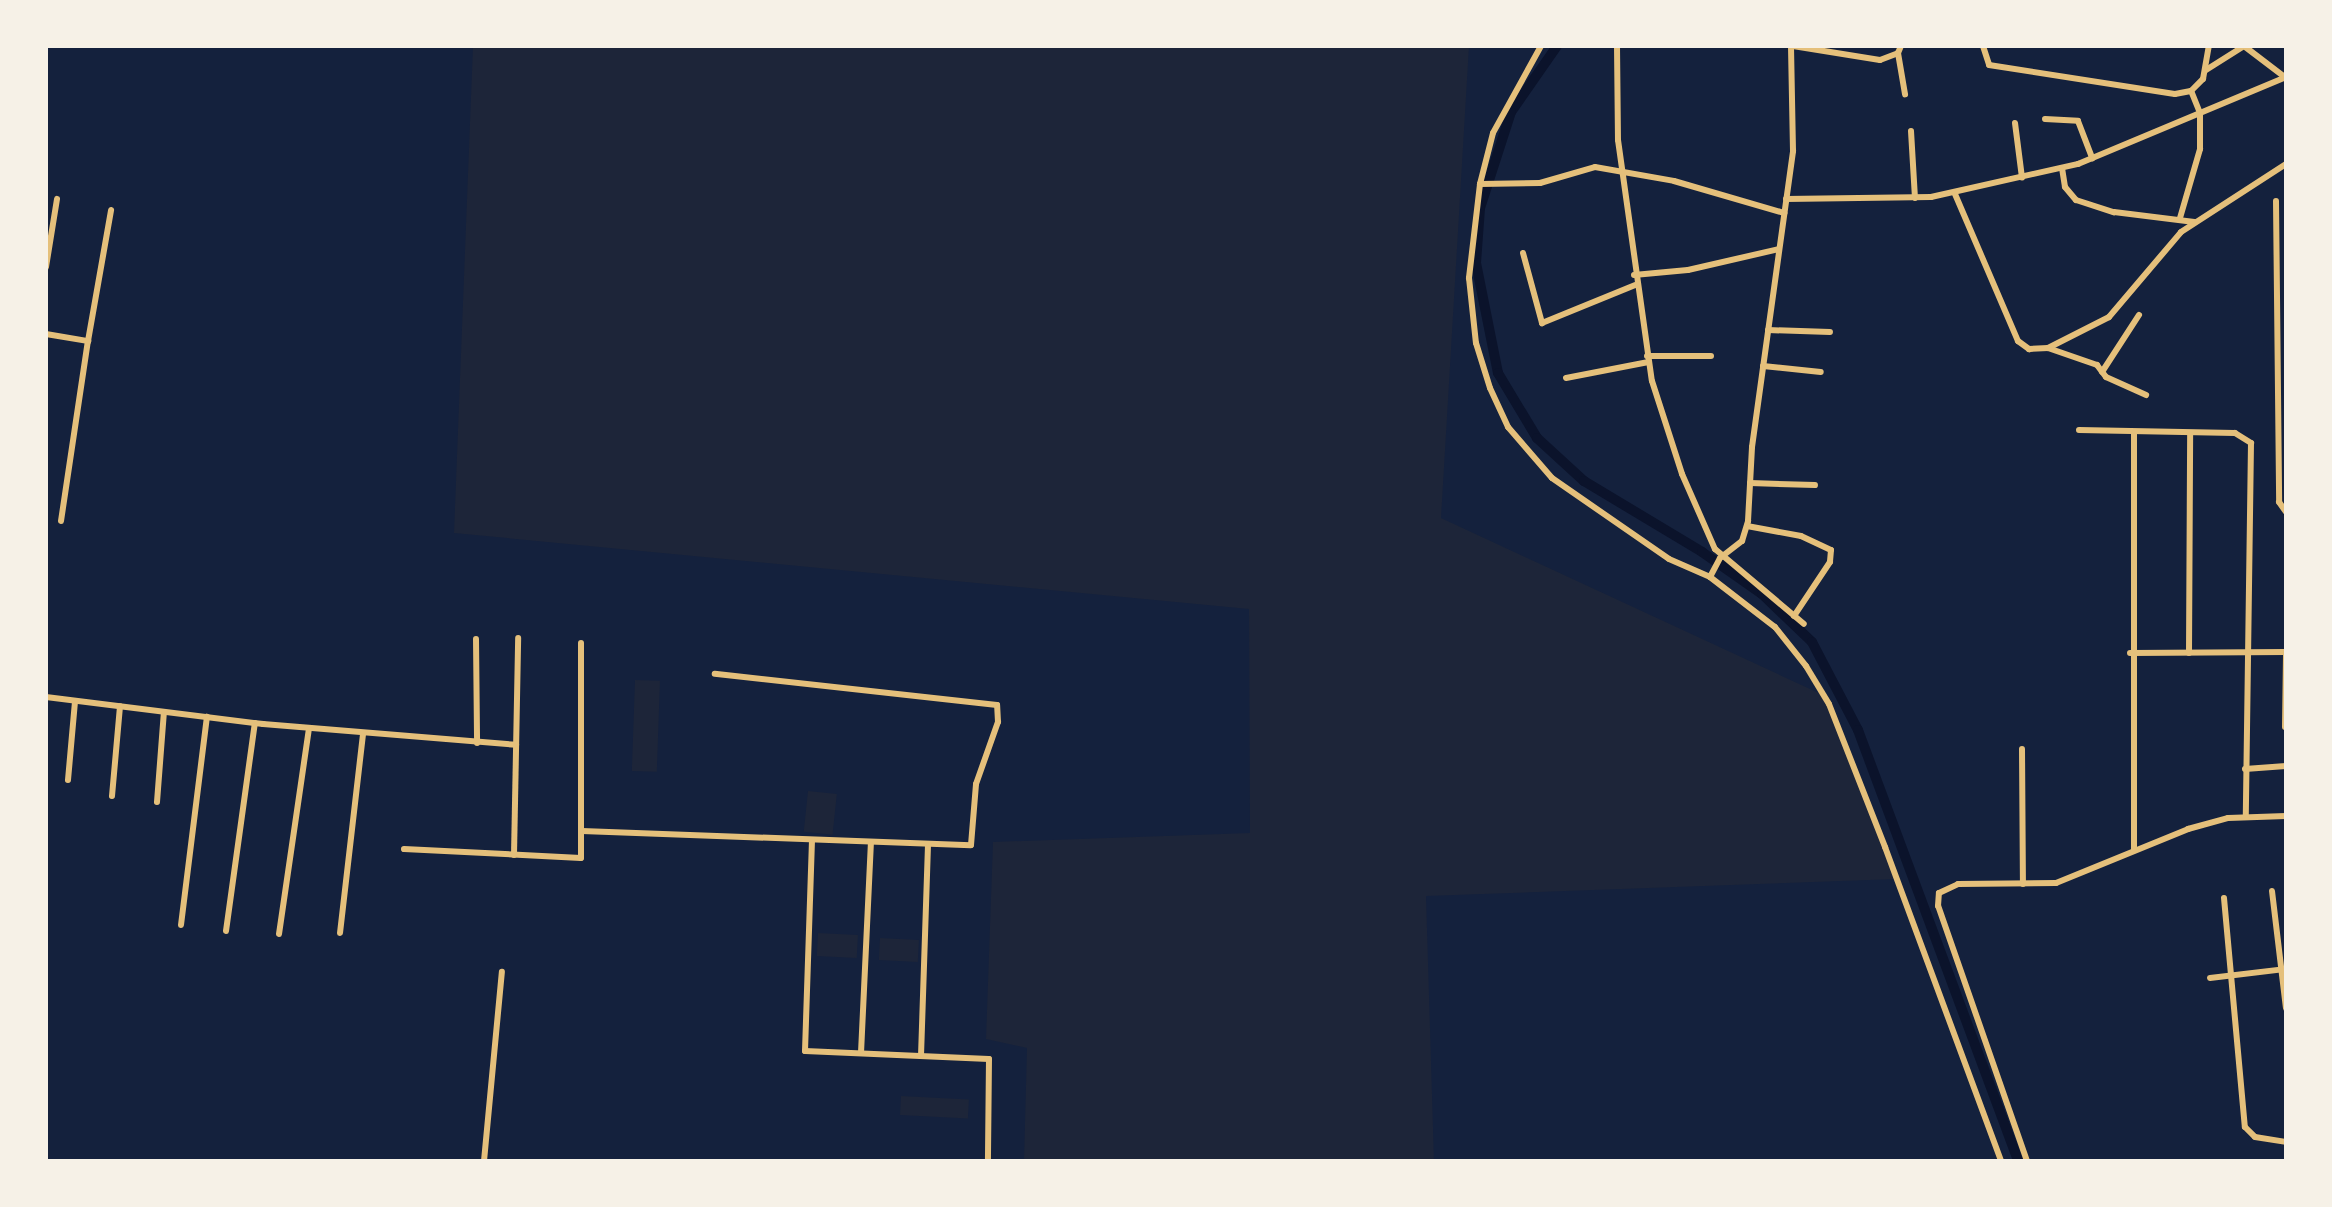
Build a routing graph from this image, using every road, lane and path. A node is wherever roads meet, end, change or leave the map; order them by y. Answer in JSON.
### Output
{"nodes":[{"id":1,"x":1541,"y":46,"type":"edge"},
{"id":2,"x":1617,"y":46,"type":"edge"},
{"id":3,"x":1792,"y":46,"type":"edge"},
{"id":4,"x":1983,"y":46,"type":"edge"},
{"id":5,"x":2209,"y":46,"type":"edge"},
{"id":6,"x":2244,"y":46,"type":"edge"},
{"id":7,"x":1900,"y":50,"type":"edge"},
{"id":8,"x":2206,"y":70,"type":"junction"},
{"id":9,"x":2286,"y":77,"type":"edge"},
{"id":10,"x":2191,"y":91,"type":"junction"},
{"id":11,"x":1905,"y":94,"type":"dead end"},
{"id":12,"x":2200,"y":113,"type":"junction"},
{"id":13,"x":2045,"y":119,"type":"dead end"},
{"id":14,"x":2015,"y":123,"type":"dead end"},
{"id":15,"x":1911,"y":131,"type":"dead end"},
{"id":16,"x":2092,"y":158,"type":"junction"},
{"id":17,"x":2286,"y":164,"type":"edge"},
{"id":18,"x":2062,"y":168,"type":"junction"},
{"id":19,"x":1621,"y":169,"type":"junction"},
{"id":20,"x":2022,"y":178,"type":"junction"},
{"id":21,"x":1482,"y":184,"type":"junction"},
{"id":22,"x":1955,"y":194,"type":"junction"},
{"id":23,"x":1915,"y":198,"type":"junction"},
{"id":24,"x":57,"y":199,"type":"dead end"},
{"id":25,"x":1786,"y":199,"type":"junction"},
{"id":26,"x":2276,"y":201,"type":"dead end"},
{"id":27,"x":111,"y":210,"type":"dead end"},
{"id":28,"x":1784,"y":213,"type":"junction"},
{"id":29,"x":2180,"y":218,"type":"junction"},
{"id":30,"x":2194,"y":222,"type":"junction"},
{"id":31,"x":1779,"y":249,"type":"junction"},
{"id":32,"x":1523,"y":253,"type":"dead end"},
{"id":33,"x":46,"y":267,"type":"edge"},
{"id":34,"x":1634,"y":275,"type":"junction"},
{"id":35,"x":1635,"y":285,"type":"junction"},
{"id":36,"x":2139,"y":315,"type":"dead end"},
{"id":37,"x":1768,"y":330,"type":"junction"},
{"id":38,"x":1830,"y":332,"type":"dead end"},
{"id":39,"x":46,"y":334,"type":"edge"},
{"id":40,"x":88,"y":341,"type":"junction"},
{"id":41,"x":2048,"y":348,"type":"junction"},
{"id":42,"x":1711,"y":356,"type":"dead end"},
{"id":43,"x":1648,"y":359,"type":"junction"},
{"id":44,"x":1763,"y":366,"type":"junction"},
{"id":45,"x":1821,"y":372,"type":"dead end"},
{"id":46,"x":2102,"y":372,"type":"junction"},
{"id":47,"x":1566,"y":378,"type":"dead end"},
{"id":48,"x":2146,"y":395,"type":"dead end"},
{"id":49,"x":2079,"y":430,"type":"dead end"},
{"id":50,"x":2134,"y":433,"type":"junction"},
{"id":51,"x":2190,"y":435,"type":"junction"},
{"id":52,"x":1750,"y":483,"type":"junction"},
{"id":53,"x":1815,"y":485,"type":"dead end"},
{"id":54,"x":2286,"y":512,"type":"edge"},
{"id":55,"x":61,"y":521,"type":"dead end"},
{"id":56,"x":1747,"y":526,"type":"junction"},
{"id":57,"x":1722,"y":557,"type":"junction"},
{"id":58,"x":1710,"y":577,"type":"junction"},
{"id":59,"x":1794,"y":616,"type":"junction"},
{"id":60,"x":1804,"y":624,"type":"dead end"},
{"id":61,"x":518,"y":638,"type":"dead end"},
{"id":62,"x":476,"y":639,"type":"dead end"},
{"id":63,"x":581,"y":643,"type":"dead end"},
{"id":64,"x":2130,"y":653,"type":"junction"},
{"id":65,"x":2189,"y":653,"type":"junction"},
{"id":66,"x":2252,"y":653,"type":"junction"},
{"id":67,"x":2286,"y":653,"type":"edge"},
{"id":68,"x":715,"y":674,"type":"dead end"},
{"id":69,"x":46,"y":697,"type":"edge"},
{"id":70,"x":75,"y":701,"type":"junction"},
{"id":71,"x":120,"y":706,"type":"junction"},
{"id":72,"x":164,"y":712,"type":"junction"},
{"id":73,"x":207,"y":717,"type":"junction"},
{"id":74,"x":255,"y":723,"type":"junction"},
{"id":75,"x":2285,"y":727,"type":"edge"},
{"id":76,"x":309,"y":728,"type":"junction"},
{"id":77,"x":363,"y":734,"type":"junction"},
{"id":78,"x":477,"y":743,"type":"junction"},
{"id":79,"x":516,"y":745,"type":"junction"},
{"id":80,"x":2022,"y":749,"type":"dead end"},
{"id":81,"x":2286,"y":766,"type":"edge"},
{"id":82,"x":2245,"y":769,"type":"junction"},
{"id":83,"x":68,"y":780,"type":"dead end"},
{"id":84,"x":112,"y":796,"type":"dead end"},
{"id":85,"x":157,"y":802,"type":"dead end"},
{"id":86,"x":2246,"y":816,"type":"junction"},
{"id":87,"x":2286,"y":816,"type":"edge"},
{"id":88,"x":582,"y":831,"type":"junction"},
{"id":89,"x":812,"y":840,"type":"junction"},
{"id":90,"x":871,"y":842,"type":"junction"},
{"id":91,"x":928,"y":844,"type":"junction"},
{"id":92,"x":404,"y":849,"type":"dead end"},
{"id":93,"x":2134,"y":849,"type":"junction"},
{"id":94,"x":514,"y":855,"type":"junction"},
{"id":95,"x":2023,"y":884,"type":"junction"},
{"id":96,"x":2272,"y":891,"type":"dead end"},
{"id":97,"x":2224,"y":898,"type":"dead end"},
{"id":98,"x":181,"y":925,"type":"dead end"},
{"id":99,"x":226,"y":931,"type":"dead end"},
{"id":100,"x":340,"y":933,"type":"dead end"},
{"id":101,"x":279,"y":934,"type":"dead end"},
{"id":102,"x":2284,"y":969,"type":"edge"},
{"id":103,"x":502,"y":972,"type":"dead end"},
{"id":104,"x":2232,"y":975,"type":"junction"},
{"id":105,"x":2210,"y":978,"type":"dead end"},
{"id":106,"x":2286,"y":1008,"type":"edge"},
{"id":107,"x":861,"y":1053,"type":"junction"},
{"id":108,"x":921,"y":1056,"type":"junction"},
{"id":109,"x":2286,"y":1142,"type":"edge"},
{"id":110,"x":484,"y":1161,"type":"edge"},
{"id":111,"x":988,"y":1161,"type":"edge"},
{"id":112,"x":2001,"y":1161,"type":"edge"},
{"id":113,"x":2027,"y":1161,"type":"edge"}],
"edges":[{"from":1,"to":21,"type":"street"},
{"from":2,"to":19,"type":"street"},
{"from":3,"to":7,"type":"street"},
{"from":3,"to":25,"type":"street"},
{"from":4,"to":10,"type":"street"},
{"from":5,"to":8,"type":"street"},
{"from":6,"to":8,"type":"street"},
{"from":6,"to":9,"type":"street"},
{"from":7,"to":11,"type":"street"},
{"from":8,"to":10,"type":"street"},
{"from":9,"to":12,"type":"street"},
{"from":10,"to":12,"type":"street"},
{"from":12,"to":16,"type":"street"},
{"from":12,"to":29,"type":"street"},
{"from":13,"to":16,"type":"street"},
{"from":14,"to":20,"type":"street"},
{"from":15,"to":23,"type":"street"},
{"from":16,"to":18,"type":"street"},
{"from":17,"to":30,"type":"street"},
{"from":18,"to":20,"type":"street"},
{"from":18,"to":29,"type":"street"},
{"from":19,"to":21,"type":"street"},
{"from":19,"to":28,"type":"street"},
{"from":19,"to":34,"type":"street"},
{"from":20,"to":22,"type":"street"},
{"from":21,"to":58,"type":"street"},
{"from":22,"to":23,"type":"street"},
{"from":22,"to":41,"type":"street"},
{"from":23,"to":25,"type":"street"},
{"from":24,"to":33,"type":"street"},
{"from":25,"to":28,"type":"street"},
{"from":26,"to":54,"type":"street"},
{"from":27,"to":40,"type":"street"},
{"from":28,"to":31,"type":"street"},
{"from":29,"to":30,"type":"street"},
{"from":30,"to":41,"type":"street"},
{"from":31,"to":34,"type":"street"},
{"from":31,"to":37,"type":"street"},
{"from":32,"to":35,"type":"street"},
{"from":34,"to":35,"type":"street"},
{"from":35,"to":43,"type":"street"},
{"from":36,"to":46,"type":"street"},
{"from":37,"to":38,"type":"street"},
{"from":37,"to":44,"type":"street"},
{"from":39,"to":40,"type":"street"},
{"from":40,"to":55,"type":"street"},
{"from":41,"to":46,"type":"street"},
{"from":42,"to":43,"type":"street"},
{"from":43,"to":47,"type":"street"},
{"from":43,"to":57,"type":"street"},
{"from":44,"to":45,"type":"street"},
{"from":44,"to":52,"type":"street"},
{"from":46,"to":48,"type":"street"},
{"from":49,"to":50,"type":"street"},
{"from":50,"to":51,"type":"street"},
{"from":50,"to":64,"type":"street"},
{"from":51,"to":65,"type":"street"},
{"from":51,"to":66,"type":"street"},
{"from":52,"to":53,"type":"street"},
{"from":52,"to":56,"type":"street"},
{"from":56,"to":57,"type":"street"},
{"from":56,"to":59,"type":"street"},
{"from":57,"to":58,"type":"street"},
{"from":57,"to":59,"type":"street"},
{"from":58,"to":112,"type":"street"},
{"from":59,"to":60,"type":"street"},
{"from":61,"to":79,"type":"street"},
{"from":62,"to":78,"type":"street"},
{"from":63,"to":88,"type":"street"},
{"from":64,"to":65,"type":"street"},
{"from":64,"to":93,"type":"street"},
{"from":65,"to":66,"type":"street"},
{"from":66,"to":67,"type":"street"},
{"from":66,"to":82,"type":"street"},
{"from":67,"to":75,"type":"street"},
{"from":68,"to":91,"type":"street"},
{"from":69,"to":70,"type":"street"},
{"from":70,"to":71,"type":"street"},
{"from":70,"to":83,"type":"street"},
{"from":71,"to":72,"type":"street"},
{"from":71,"to":84,"type":"street"},
{"from":72,"to":73,"type":"street"},
{"from":72,"to":85,"type":"street"},
{"from":73,"to":74,"type":"street"},
{"from":73,"to":98,"type":"street"},
{"from":74,"to":76,"type":"street"},
{"from":74,"to":99,"type":"street"},
{"from":76,"to":77,"type":"street"},
{"from":76,"to":101,"type":"street"},
{"from":77,"to":78,"type":"street"},
{"from":77,"to":100,"type":"street"},
{"from":78,"to":79,"type":"street"},
{"from":79,"to":94,"type":"street"},
{"from":80,"to":95,"type":"street"},
{"from":81,"to":82,"type":"street"},
{"from":82,"to":86,"type":"street"},
{"from":86,"to":87,"type":"street"},
{"from":86,"to":93,"type":"street"},
{"from":88,"to":89,"type":"street"},
{"from":88,"to":94,"type":"street"},
{"from":89,"to":90,"type":"street"},
{"from":89,"to":107,"type":"street"},
{"from":90,"to":91,"type":"street"},
{"from":90,"to":107,"type":"street"},
{"from":91,"to":108,"type":"street"},
{"from":92,"to":94,"type":"street"},
{"from":93,"to":95,"type":"street"},
{"from":95,"to":113,"type":"street"},
{"from":96,"to":102,"type":"street"},
{"from":97,"to":104,"type":"street"},
{"from":102,"to":104,"type":"street"},
{"from":102,"to":106,"type":"street"},
{"from":103,"to":110,"type":"street"},
{"from":104,"to":105,"type":"street"},
{"from":104,"to":109,"type":"street"},
{"from":107,"to":108,"type":"street"},
{"from":108,"to":111,"type":"street"}]}
